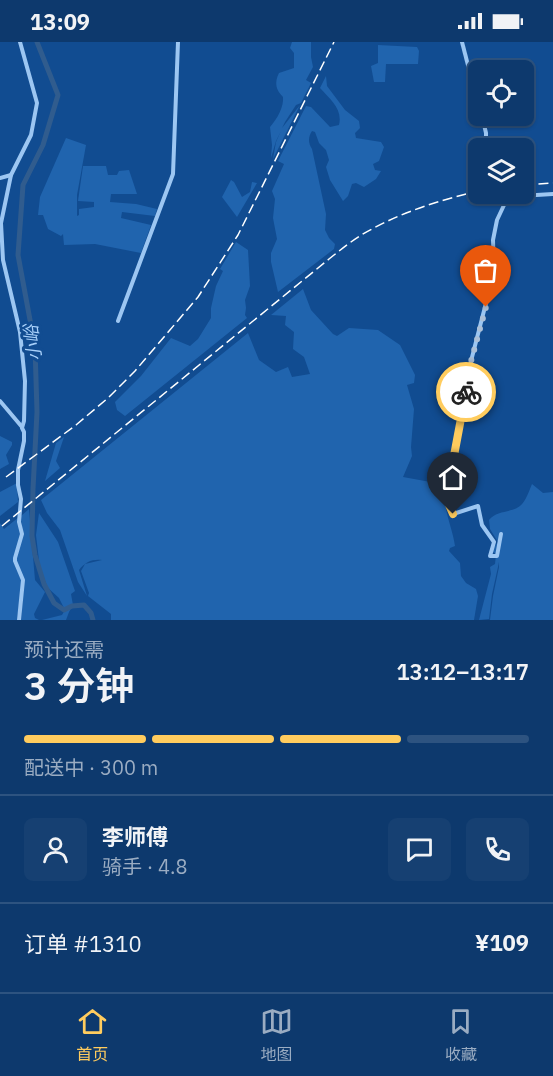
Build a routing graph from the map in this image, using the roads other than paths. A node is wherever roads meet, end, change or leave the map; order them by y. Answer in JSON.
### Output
{"nodes":[{"id":1,"x":20,"y":42,"type":"edge"},
{"id":2,"x":178,"y":42,"type":"edge"},
{"id":3,"x":462,"y":42,"type":"edge"},
{"id":4,"x":468,"y":65,"type":"edge"},
{"id":5,"x":11,"y":175,"type":"junction"},
{"id":6,"x":0,"y":178,"type":"edge"},
{"id":7,"x":553,"y":194,"type":"edge"},
{"id":8,"x":118,"y":321,"type":"dead end"},
{"id":9,"x":0,"y":401,"type":"edge"},
{"id":10,"x":22,"y":428,"type":"junction"},
{"id":11,"x":501,"y":534,"type":"dead end"},
{"id":12,"x":19,"y":620,"type":"edge"}],
"edges":[{"from":1,"to":5,"type":"street"},
{"from":2,"to":8,"type":"street"},
{"from":3,"to":4,"type":"street"},
{"from":5,"to":6,"type":"street"},
{"from":5,"to":10,"type":"street"},
{"from":7,"to":11,"type":"street"},
{"from":9,"to":10,"type":"street"},
{"from":10,"to":12,"type":"street"}]}
